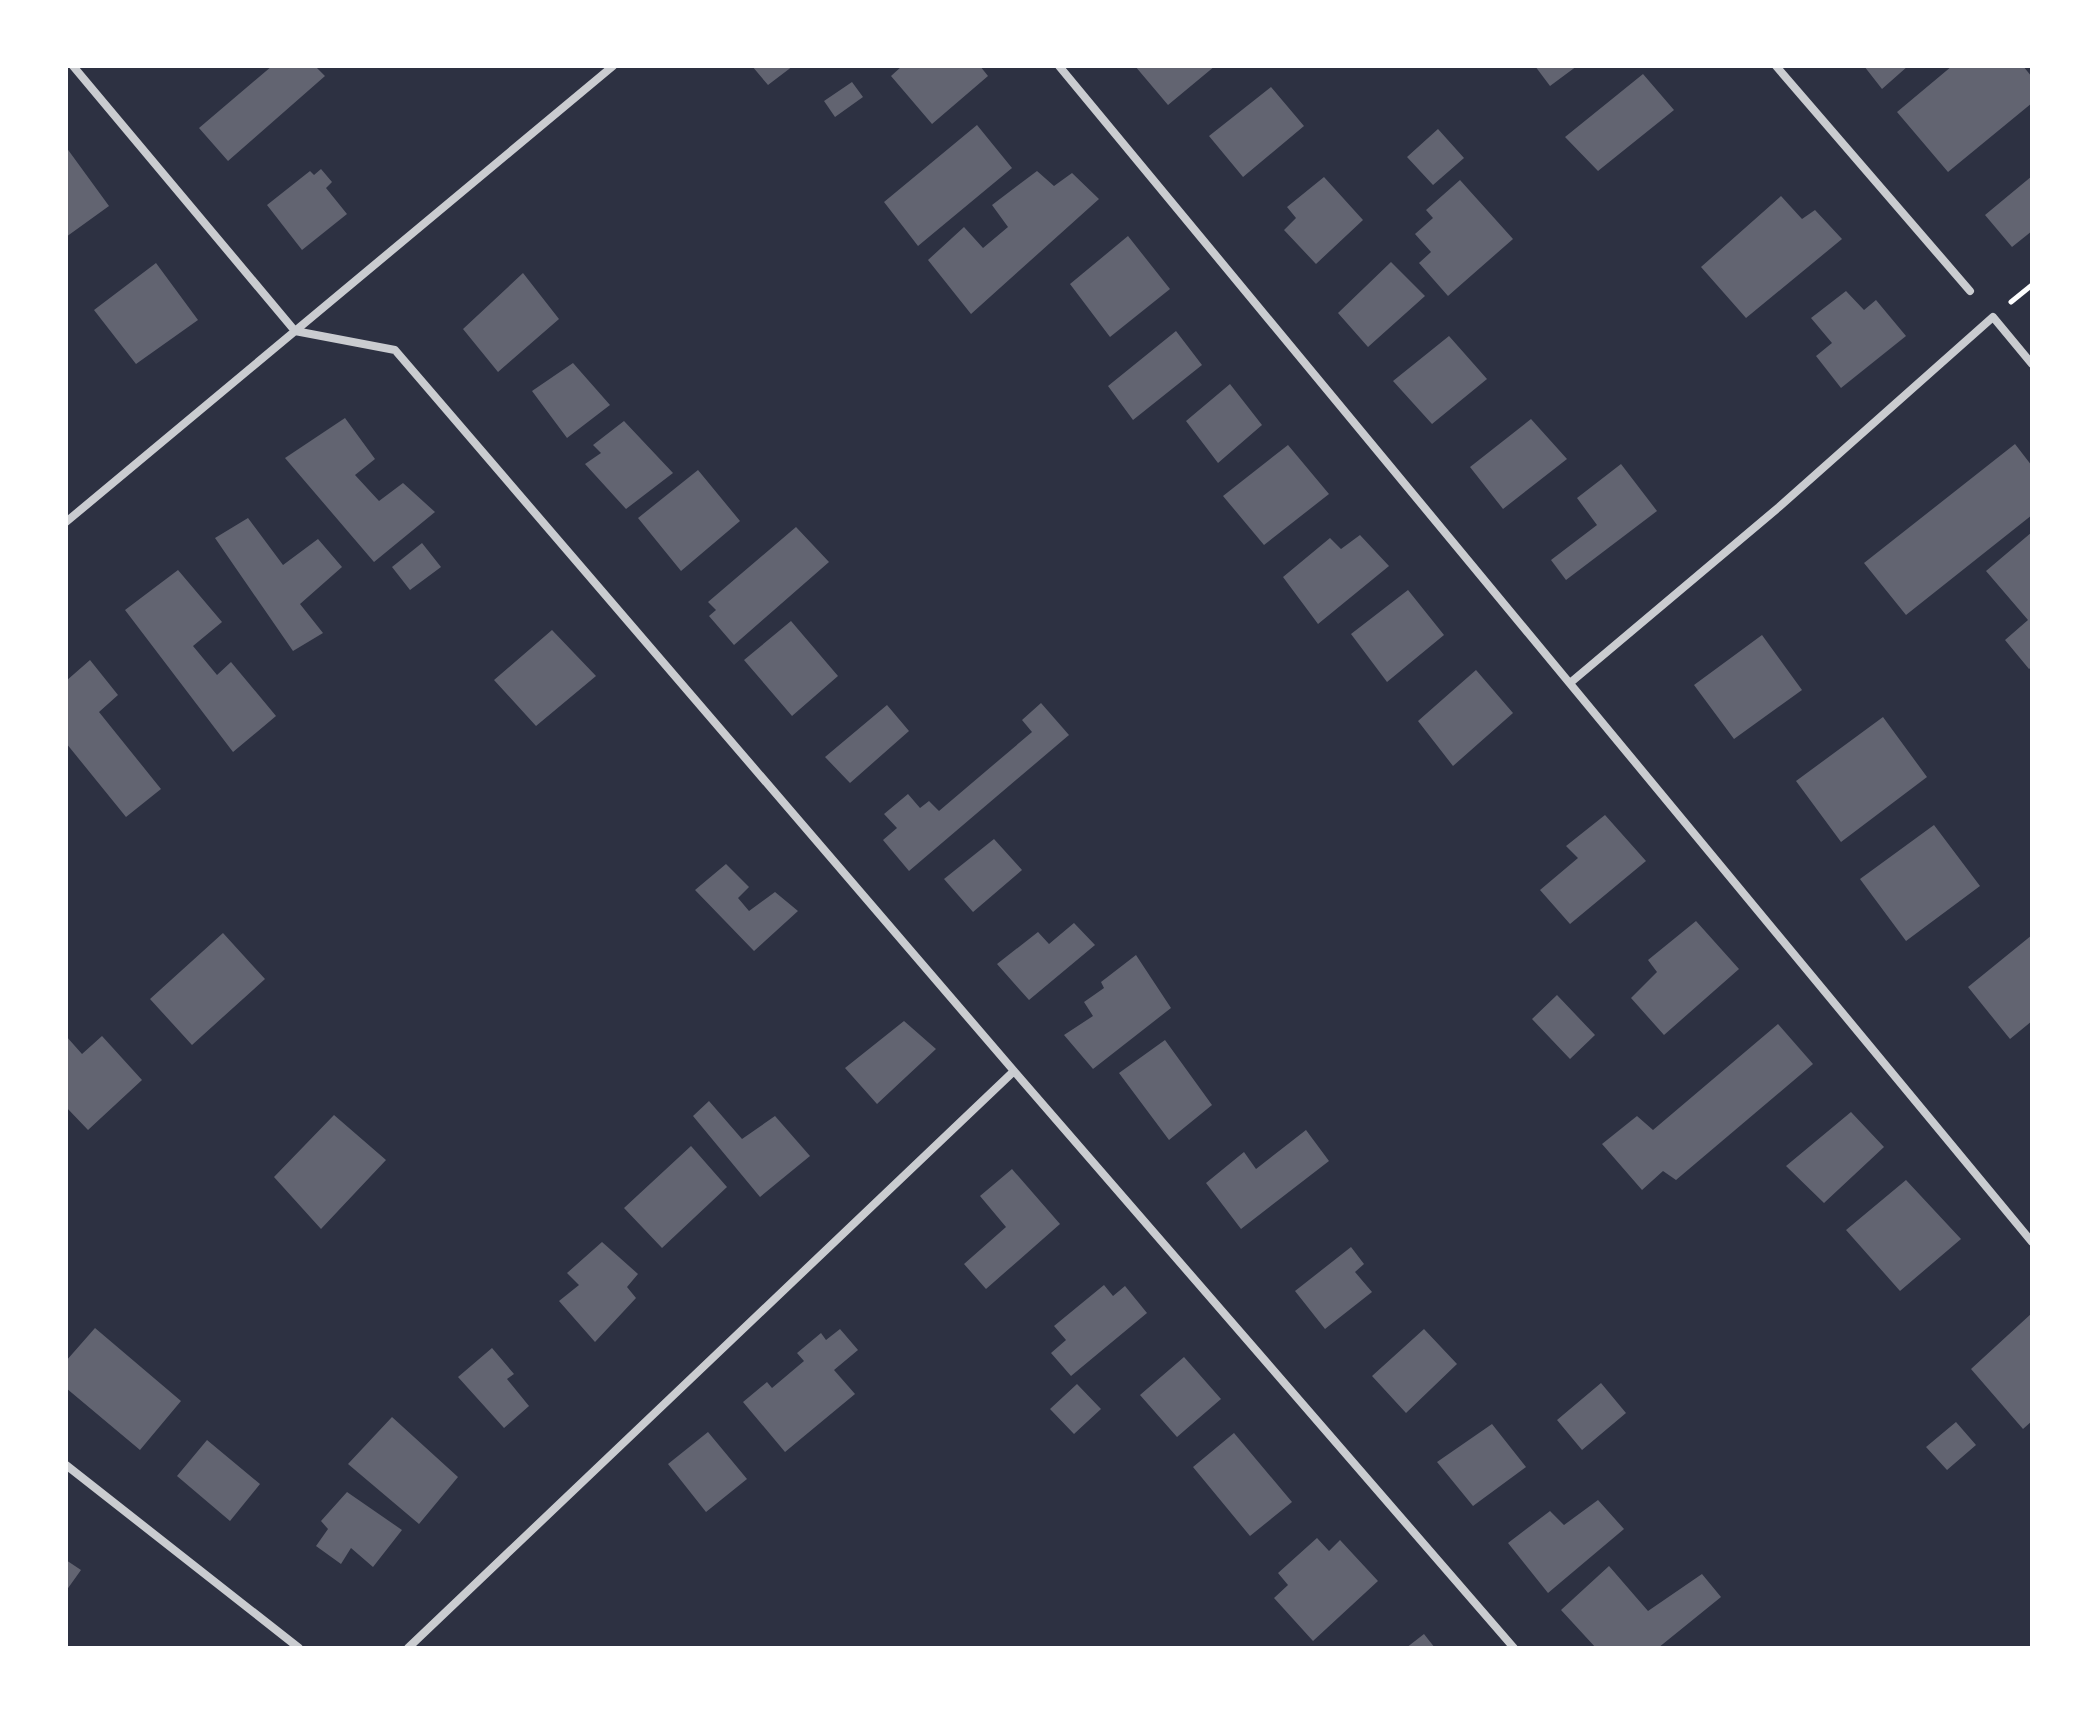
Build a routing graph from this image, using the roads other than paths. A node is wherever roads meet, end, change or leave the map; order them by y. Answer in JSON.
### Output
{"nodes":[{"id":1,"x":73,"y":66,"type":"edge"},
{"id":2,"x":613,"y":66,"type":"edge"},
{"id":3,"x":1059,"y":66,"type":"edge"},
{"id":4,"x":1776,"y":66,"type":"edge"},
{"id":5,"x":1970,"y":291,"type":"dead end"},
{"id":6,"x":295,"y":331,"type":"junction"},
{"id":7,"x":2032,"y":364,"type":"edge"},
{"id":8,"x":66,"y":522,"type":"edge"},
{"id":9,"x":1570,"y":683,"type":"junction"},
{"id":10,"x":1014,"y":1071,"type":"junction"},
{"id":11,"x":2032,"y":1242,"type":"edge"},
{"id":12,"x":66,"y":1465,"type":"edge"},
{"id":13,"x":299,"y":1648,"type":"edge"},
{"id":14,"x":408,"y":1648,"type":"edge"},
{"id":15,"x":1514,"y":1648,"type":"edge"}],
"edges":[{"from":1,"to":6,"type":"street"},
{"from":2,"to":6,"type":"street"},
{"from":3,"to":9,"type":"street"},
{"from":4,"to":5,"type":"street"},
{"from":6,"to":8,"type":"street"},
{"from":6,"to":10,"type":"street"},
{"from":7,"to":9,"type":"street"},
{"from":9,"to":11,"type":"street"},
{"from":10,"to":14,"type":"street"},
{"from":10,"to":15,"type":"street"},
{"from":12,"to":13,"type":"street"}]}
